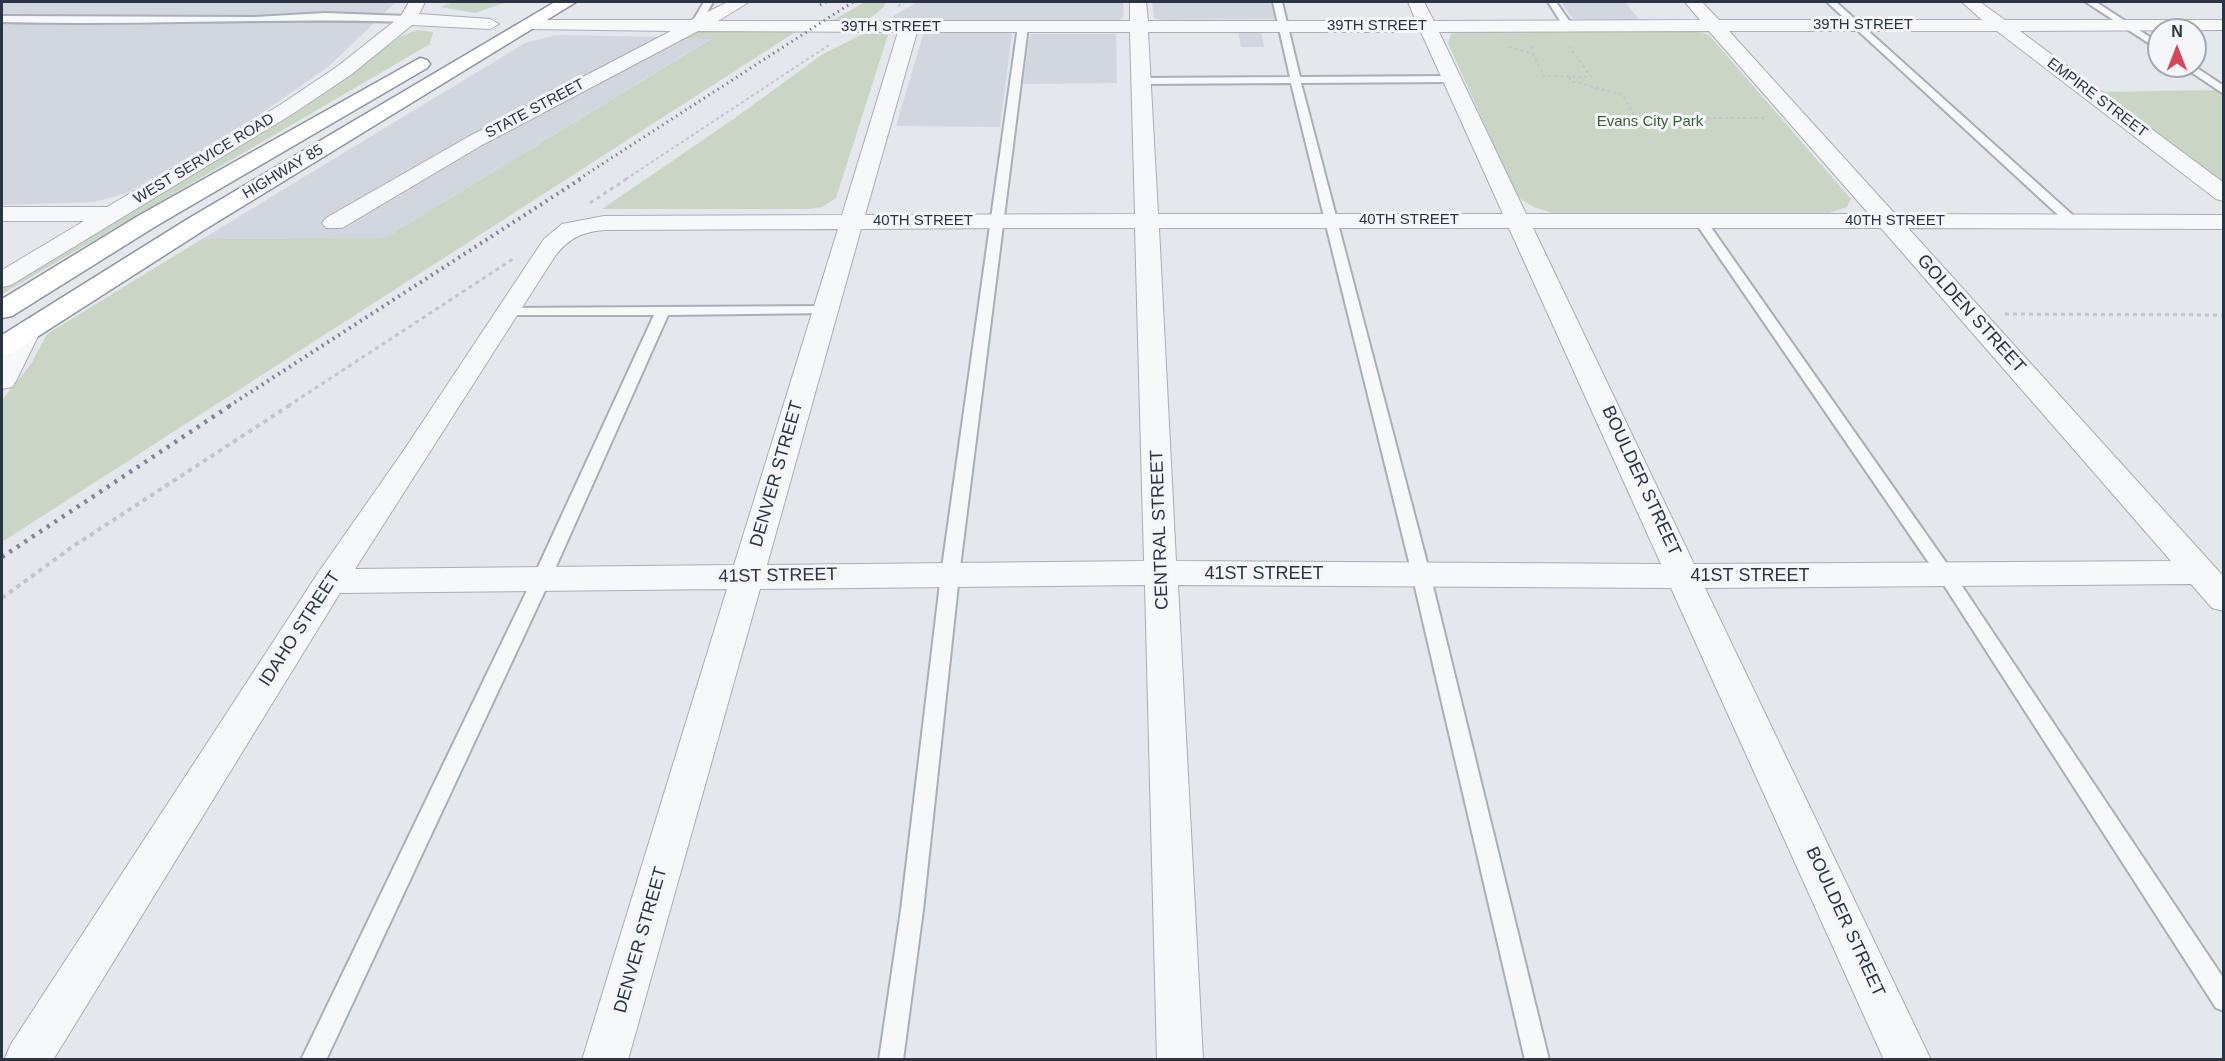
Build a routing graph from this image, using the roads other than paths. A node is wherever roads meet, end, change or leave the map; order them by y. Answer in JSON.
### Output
{"nodes":[{"id":1,"x":417,"y":2,"type":"edge"},
{"id":2,"x":567,"y":2,"type":"edge"},
{"id":3,"x":708,"y":2,"type":"edge"},
{"id":4,"x":740,"y":2,"type":"edge"},
{"id":5,"x":1277,"y":2,"type":"edge"},
{"id":6,"x":1552,"y":2,"type":"edge"},
{"id":7,"x":1693,"y":2,"type":"edge"},
{"id":8,"x":1831,"y":2,"type":"edge"},
{"id":9,"x":1970,"y":2,"type":"edge"},
{"id":10,"x":2091,"y":2,"type":"edge"},
{"id":11,"x":907,"y":14,"type":"edge"},
{"id":12,"x":1138,"y":14,"type":"edge"},
{"id":13,"x":1422,"y":14,"type":"edge"},
{"id":14,"x":499,"y":18,"type":"joint"},
{"id":15,"x":2,"y":19,"type":"edge"},
{"id":16,"x":403,"y":23,"type":"junction"},
{"id":17,"x":530,"y":24,"type":"junction"},
{"id":18,"x":696,"y":24,"type":"junction"},
{"id":19,"x":2000,"y":24,"type":"junction"},
{"id":20,"x":2125,"y":24,"type":"junction"},
{"id":21,"x":1567,"y":25,"type":"junction"},
{"id":22,"x":1714,"y":25,"type":"junction"},
{"id":23,"x":1858,"y":25,"type":"junction"},
{"id":24,"x":2223,"y":25,"type":"edge"},
{"id":25,"x":1023,"y":26,"type":"junction"},
{"id":26,"x":1282,"y":26,"type":"junction"},
{"id":27,"x":2147,"y":39,"type":"edge"},
{"id":28,"x":2204,"y":78,"type":"edge"},
{"id":29,"x":1295,"y":79,"type":"junction"},
{"id":30,"x":1453,"y":79,"type":"junction"},
{"id":31,"x":1142,"y":81,"type":"junction"},
{"id":32,"x":2223,"y":91,"type":"edge"},
{"id":33,"x":2223,"y":194,"type":"edge"},
{"id":34,"x":2,"y":214,"type":"edge"},
{"id":35,"x":110,"y":214,"type":"junction"},
{"id":36,"x":590,"y":215,"type":"joint"},
{"id":37,"x":1699,"y":219,"type":"junction"},
{"id":38,"x":999,"y":220,"type":"junction"},
{"id":39,"x":1147,"y":220,"type":"junction"},
{"id":40,"x":1329,"y":220,"type":"junction"},
{"id":41,"x":1520,"y":220,"type":"junction"},
{"id":42,"x":852,"y":221,"type":"junction"},
{"id":43,"x":1888,"y":221,"type":"junction"},
{"id":44,"x":2073,"y":222,"type":"junction"},
{"id":45,"x":2223,"y":222,"type":"edge"},
{"id":46,"x":334,"y":223,"type":"dead end"},
{"id":47,"x":2,"y":232,"type":"edge"},
{"id":48,"x":80,"y":232,"type":"junction"},
{"id":49,"x":2,"y":280,"type":"edge"},
{"id":50,"x":2,"y":310,"type":"edge"},
{"id":51,"x":663,"y":310,"type":"junction"},
{"id":52,"x":825,"y":310,"type":"junction"},
{"id":53,"x":507,"y":311,"type":"junction"},
{"id":54,"x":28,"y":330,"type":"junction"},
{"id":55,"x":2,"y":347,"type":"edge"},
{"id":56,"x":2,"y":381,"type":"edge"},
{"id":57,"x":2199,"y":572,"type":"junction"},
{"id":58,"x":1162,"y":573,"type":"junction"},
{"id":59,"x":1421,"y":574,"type":"junction"},
{"id":60,"x":950,"y":575,"type":"junction"},
{"id":61,"x":1946,"y":575,"type":"junction"},
{"id":62,"x":748,"y":576,"type":"junction"},
{"id":63,"x":1685,"y":576,"type":"junction"},
{"id":64,"x":541,"y":580,"type":"junction"},
{"id":65,"x":330,"y":581,"type":"junction"},
{"id":66,"x":2223,"y":599,"type":"edge"},
{"id":67,"x":2223,"y":1000,"type":"edge"},
{"id":68,"x":27,"y":1059,"type":"edge"},
{"id":69,"x":313,"y":1059,"type":"edge"},
{"id":70,"x":605,"y":1059,"type":"edge"},
{"id":71,"x":891,"y":1059,"type":"edge"},
{"id":72,"x":1179,"y":1059,"type":"edge"},
{"id":73,"x":1537,"y":1059,"type":"edge"},
{"id":74,"x":1908,"y":1059,"type":"edge"}],
"edges":[{"from":1,"to":16,"type":"street"},
{"from":2,"to":17,"type":"highway","name":"HIGHWAY 85"},
{"from":3,"to":18,"type":"lane"},
{"from":4,"to":18,"type":"street","name":"STATE STREET"},
{"from":5,"to":26,"type":"lane"},
{"from":6,"to":21,"type":"lane"},
{"from":7,"to":22,"type":"street","name":"GOLDEN STREET"},
{"from":8,"to":23,"type":"lane"},
{"from":9,"to":19,"type":"street","name":"EMPIRE STREET"},
{"from":10,"to":20,"type":"lane"},
{"from":11,"to":18,"type":"street","name":"39TH STREET"},
{"from":11,"to":25,"type":"street","name":"39TH STREET"},
{"from":11,"to":42,"type":"street","name":"DENVER STREET"},
{"from":12,"to":25,"type":"street","name":"39TH STREET"},
{"from":12,"to":26,"type":"street","name":"39TH STREET"},
{"from":12,"to":31,"type":"street","name":"CENTRAL STREET"},
{"from":13,"to":21,"type":"street","name":"39TH STREET"},
{"from":13,"to":26,"type":"street","name":"39TH STREET"},
{"from":13,"to":30,"type":"street","name":"BOULDER STREET"},
{"from":14,"to":16,"type":"street"},
{"from":14,"to":50,"type":"highway","name":"HIGHWAY 85"},
{"from":15,"to":16,"type":"lane"},
{"from":16,"to":35,"type":"street","name":"WEST SERVICE ROAD"},
{"from":17,"to":18,"type":"street","name":"39TH STREET"},
{"from":17,"to":54,"type":"highway","name":"HIGHWAY 85"},
{"from":18,"to":46,"type":"street","name":"STATE STREET"},
{"from":19,"to":20,"type":"street","name":"39TH STREET"},
{"from":19,"to":23,"type":"street","name":"39TH STREET"},
{"from":19,"to":33,"type":"street","name":"EMPIRE STREET"},
{"from":20,"to":24,"type":"street","name":"39TH STREET"},
{"from":20,"to":27,"type":"lane"},
{"from":21,"to":22,"type":"street","name":"39TH STREET"},
{"from":22,"to":23,"type":"street","name":"39TH STREET"},
{"from":22,"to":43,"type":"street","name":"GOLDEN STREET"},
{"from":23,"to":44,"type":"lane"},
{"from":25,"to":38,"type":"lane"},
{"from":26,"to":29,"type":"lane"},
{"from":28,"to":32,"type":"lane"},
{"from":29,"to":30,"type":"lane"},
{"from":29,"to":31,"type":"lane"},
{"from":29,"to":40,"type":"lane"},
{"from":30,"to":41,"type":"street","name":"BOULDER STREET"},
{"from":31,"to":39,"type":"street","name":"CENTRAL STREET"},
{"from":34,"to":35,"type":"street"},
{"from":35,"to":48,"type":"street","name":"WEST SERVICE ROAD"},
{"from":36,"to":42,"type":"street","name":"40TH STREET"},
{"from":36,"to":53,"type":"street","name":"IDAHO STREET"},
{"from":37,"to":41,"type":"street","name":"40TH STREET"},
{"from":37,"to":43,"type":"street","name":"40TH STREET"},
{"from":37,"to":61,"type":"lane"},
{"from":38,"to":39,"type":"street","name":"40TH STREET"},
{"from":38,"to":42,"type":"street","name":"40TH STREET"},
{"from":38,"to":60,"type":"lane"},
{"from":39,"to":40,"type":"street","name":"40TH STREET"},
{"from":39,"to":58,"type":"street","name":"CENTRAL STREET"},
{"from":40,"to":41,"type":"street","name":"40TH STREET"},
{"from":40,"to":59,"type":"lane"},
{"from":41,"to":63,"type":"street","name":"BOULDER STREET"},
{"from":42,"to":52,"type":"street","name":"DENVER STREET"},
{"from":43,"to":44,"type":"street","name":"40TH STREET"},
{"from":43,"to":57,"type":"street","name":"GOLDEN STREET"},
{"from":44,"to":45,"type":"street","name":"40TH STREET"},
{"from":47,"to":48,"type":"street"},
{"from":48,"to":49,"type":"street","name":"WEST SERVICE ROAD"},
{"from":51,"to":52,"type":"lane"},
{"from":51,"to":53,"type":"lane"},
{"from":51,"to":64,"type":"lane"},
{"from":52,"to":62,"type":"street","name":"DENVER STREET"},
{"from":53,"to":65,"type":"street","name":"IDAHO STREET"},
{"from":54,"to":55,"type":"highway","name":"HIGHWAY 85"},
{"from":54,"to":56,"type":"street"},
{"from":57,"to":61,"type":"street","name":"41ST STREET"},
{"from":57,"to":66,"type":"street","name":"GOLDEN STREET"},
{"from":58,"to":59,"type":"street","name":"41ST STREET"},
{"from":58,"to":60,"type":"street","name":"41ST STREET"},
{"from":58,"to":72,"type":"street","name":"CENTRAL STREET"},
{"from":59,"to":63,"type":"street","name":"41ST STREET"},
{"from":59,"to":73,"type":"lane"},
{"from":60,"to":62,"type":"street","name":"41ST STREET"},
{"from":60,"to":71,"type":"lane"},
{"from":61,"to":63,"type":"street","name":"41ST STREET"},
{"from":61,"to":67,"type":"lane"},
{"from":62,"to":64,"type":"street","name":"41ST STREET"},
{"from":62,"to":70,"type":"street","name":"DENVER STREET"},
{"from":63,"to":74,"type":"street","name":"BOULDER STREET"},
{"from":64,"to":65,"type":"street","name":"41ST STREET"},
{"from":64,"to":69,"type":"lane"},
{"from":65,"to":68,"type":"street","name":"IDAHO STREET"}]}
